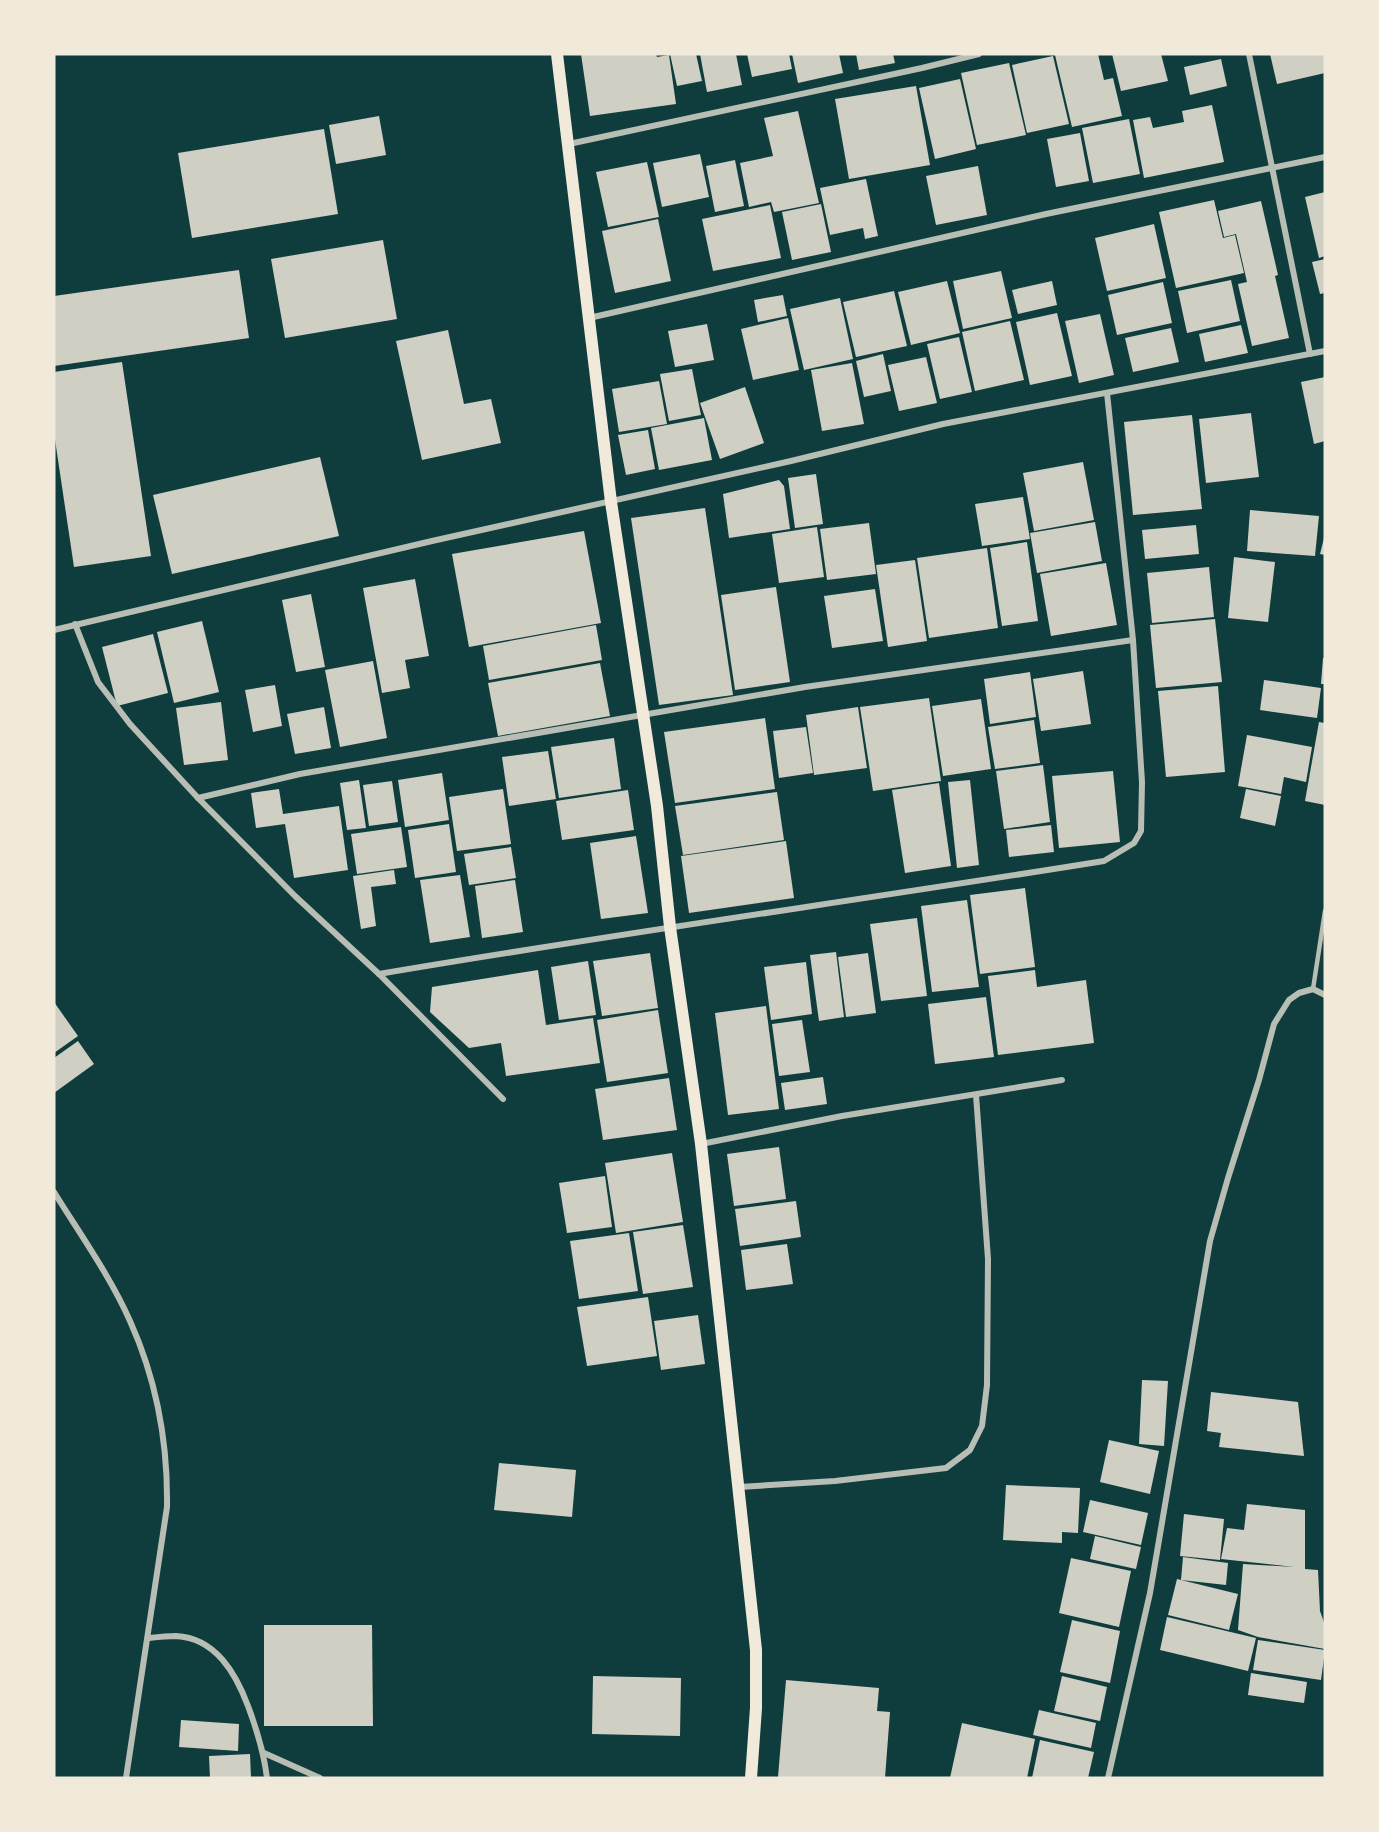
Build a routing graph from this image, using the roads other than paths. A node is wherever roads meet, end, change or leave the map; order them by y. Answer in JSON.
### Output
{"nodes":[{"id":1,"x":557,"y":54,"type":"edge"},
{"id":2,"x":979,"y":54,"type":"edge"},
{"id":3,"x":1249,"y":54,"type":"edge"},
{"id":4,"x":569,"y":144,"type":"junction"},
{"id":5,"x":1325,"y":157,"type":"edge"},
{"id":6,"x":1272,"y":168,"type":"junction"},
{"id":7,"x":588,"y":318,"type":"junction"},
{"id":8,"x":1325,"y":351,"type":"edge"},
{"id":9,"x":1310,"y":354,"type":"junction"},
{"id":10,"x":1107,"y":393,"type":"junction"},
{"id":11,"x":611,"y":502,"type":"junction"},
{"id":12,"x":75,"y":624,"type":"junction"},
{"id":13,"x":54,"y":630,"type":"edge"},
{"id":14,"x":1133,"y":640,"type":"junction"},
{"id":15,"x":643,"y":716,"type":"junction"},
{"id":16,"x":198,"y":798,"type":"junction"},
{"id":17,"x":1325,"y":911,"type":"edge"},
{"id":18,"x":670,"y":927,"type":"junction"},
{"id":19,"x":379,"y":974,"type":"junction"},
{"id":20,"x":1313,"y":989,"type":"junction"},
{"id":21,"x":1325,"y":995,"type":"edge"},
{"id":22,"x":1062,"y":1080,"type":"dead end"},
{"id":23,"x":976,"y":1095,"type":"junction"},
{"id":24,"x":503,"y":1099,"type":"dead end"},
{"id":25,"x":701,"y":1144,"type":"junction"},
{"id":26,"x":54,"y":1192,"type":"edge"},
{"id":27,"x":739,"y":1486,"type":"junction"},
{"id":28,"x":148,"y":1638,"type":"junction"},
{"id":29,"x":264,"y":1753,"type":"junction"},
{"id":30,"x":126,"y":1778,"type":"edge"},
{"id":31,"x":267,"y":1778,"type":"edge"},
{"id":32,"x":320,"y":1778,"type":"edge"},
{"id":33,"x":751,"y":1778,"type":"edge"},
{"id":34,"x":1108,"y":1778,"type":"edge"}],
"edges":[{"from":1,"to":4,"type":"main road"},
{"from":2,"to":4,"type":"street"},
{"from":3,"to":6,"type":"street"},
{"from":4,"to":7,"type":"main road"},
{"from":5,"to":6,"type":"street"},
{"from":6,"to":7,"type":"street"},
{"from":6,"to":9,"type":"street"},
{"from":7,"to":11,"type":"main road"},
{"from":8,"to":9,"type":"street"},
{"from":9,"to":10,"type":"street"},
{"from":10,"to":11,"type":"street"},
{"from":10,"to":14,"type":"street"},
{"from":11,"to":12,"type":"street"},
{"from":11,"to":15,"type":"main road"},
{"from":12,"to":13,"type":"street"},
{"from":12,"to":16,"type":"street"},
{"from":14,"to":15,"type":"street"},
{"from":14,"to":18,"type":"street"},
{"from":15,"to":16,"type":"street"},
{"from":15,"to":18,"type":"main road"},
{"from":16,"to":19,"type":"street"},
{"from":17,"to":20,"type":"lane"},
{"from":18,"to":19,"type":"street"},
{"from":18,"to":25,"type":"main road"},
{"from":19,"to":24,"type":"street"},
{"from":20,"to":21,"type":"street"},
{"from":20,"to":34,"type":"street"},
{"from":22,"to":23,"type":"street"},
{"from":23,"to":25,"type":"street"},
{"from":23,"to":27,"type":"street"},
{"from":25,"to":27,"type":"main road"},
{"from":26,"to":28,"type":"street"},
{"from":27,"to":33,"type":"main road"},
{"from":28,"to":29,"type":"street"},
{"from":28,"to":30,"type":"street"},
{"from":29,"to":31,"type":"street"},
{"from":29,"to":32,"type":"street"}]}
